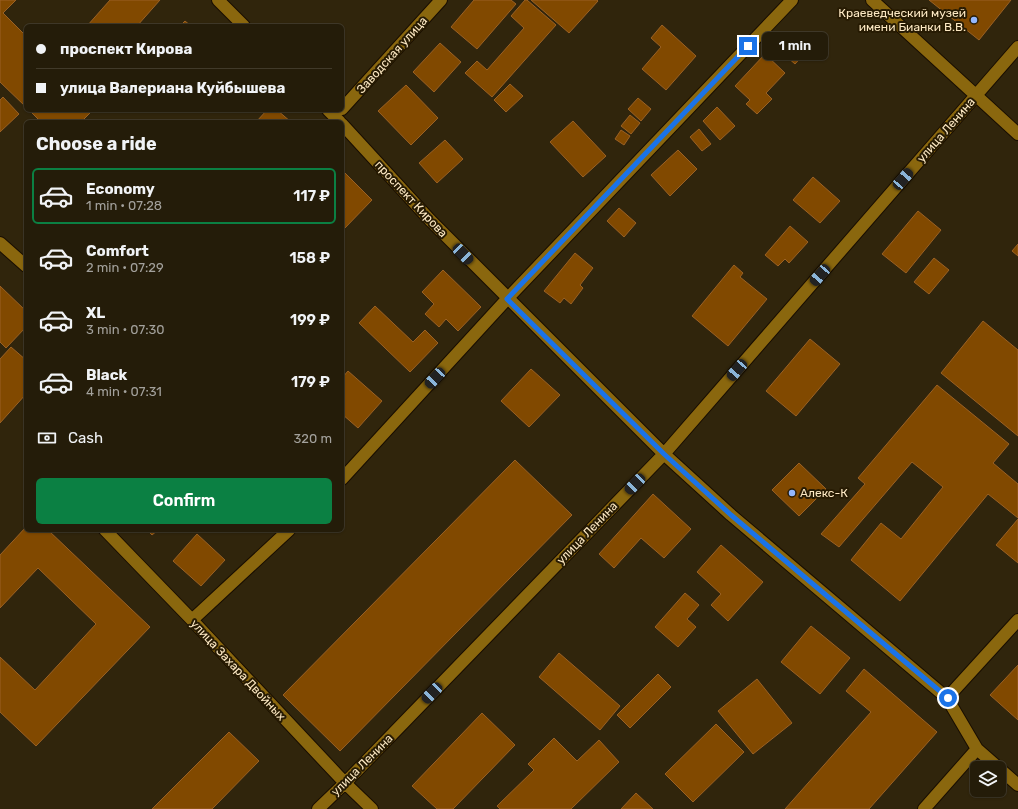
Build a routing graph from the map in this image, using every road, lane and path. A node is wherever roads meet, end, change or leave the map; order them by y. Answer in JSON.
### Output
{"nodes":[{"id":1,"x":218,"y":0,"type":"edge"},
{"id":2,"x":441,"y":0,"type":"edge"},
{"id":3,"x":792,"y":0,"type":"edge"},
{"id":4,"x":872,"y":0,"type":"edge"},
{"id":5,"x":242,"y":24,"type":"edge"},
{"id":6,"x":1018,"y":47,"type":"edge"},
{"id":7,"x":976,"y":95,"type":"junction"},
{"id":8,"x":344,"y":108,"type":"edge"},
{"id":9,"x":344,"y":124,"type":"edge"},
{"id":10,"x":1018,"y":134,"type":"edge"},
{"id":11,"x":0,"y":243,"type":"edge"},
{"id":12,"x":24,"y":264,"type":"edge"},
{"id":13,"x":507,"y":299,"type":"junction"},
{"id":14,"x":664,"y":454,"type":"junction"},
{"id":15,"x":344,"y":477,"type":"edge"},
{"id":16,"x":107,"y":532,"type":"edge"},
{"id":17,"x":287,"y":532,"type":"edge"},
{"id":18,"x":192,"y":620,"type":"junction"},
{"id":19,"x":1018,"y":620,"type":"edge"},
{"id":20,"x":948,"y":698,"type":"junction"},
{"id":21,"x":977,"y":749,"type":"junction"},
{"id":22,"x":345,"y":783,"type":"junction"},
{"id":23,"x":1018,"y":784,"type":"edge"},
{"id":24,"x":318,"y":809,"type":"edge"},
{"id":25,"x":372,"y":809,"type":"edge"},
{"id":26,"x":924,"y":809,"type":"edge"}],
"edges":[{"from":1,"to":5,"type":"street"},
{"from":2,"to":8,"type":"street","name":"Заводская улица"},
{"from":3,"to":13,"type":"street"},
{"from":4,"to":7,"type":"street"},
{"from":6,"to":7,"type":"street","name":"улица Ленина"},
{"from":7,"to":10,"type":"street"},
{"from":7,"to":14,"type":"street","name":"улица Ленина"},
{"from":9,"to":13,"type":"street","name":"проспект Кирова"},
{"from":11,"to":12,"type":"street"},
{"from":13,"to":14,"type":"street","name":"проспект Кирова"},
{"from":13,"to":15,"type":"street"},
{"from":14,"to":20,"type":"street","name":"проспект Кирова"},
{"from":14,"to":22,"type":"street","name":"улица Ленина"},
{"from":16,"to":18,"type":"street","name":"улица Захара Двойных"},
{"from":17,"to":18,"type":"street"},
{"from":18,"to":22,"type":"street","name":"улица Захара Двойных"},
{"from":19,"to":20,"type":"street"},
{"from":20,"to":21,"type":"street","name":"проспект Кирова"},
{"from":21,"to":23,"type":"street","name":"проспект Кирова"},
{"from":21,"to":26,"type":"street"},
{"from":22,"to":24,"type":"street","name":"улица Ленина"},
{"from":22,"to":25,"type":"street","name":"улица Захара Двойных"}]}
